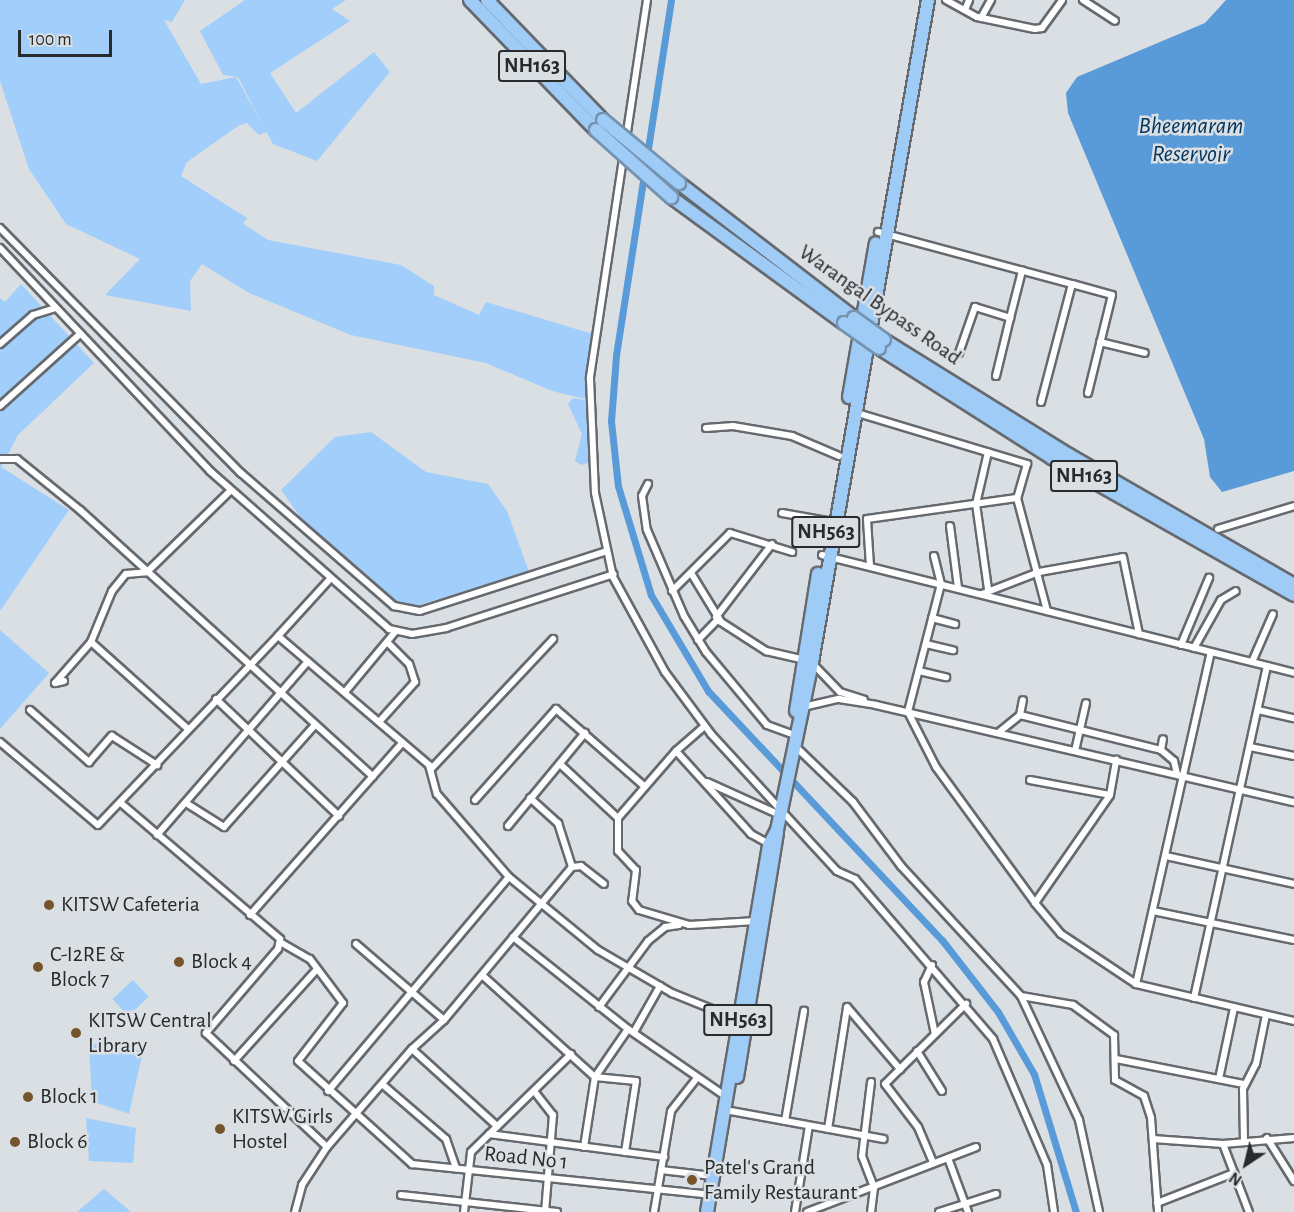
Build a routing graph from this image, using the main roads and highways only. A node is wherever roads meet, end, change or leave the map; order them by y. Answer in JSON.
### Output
{"nodes":[{"id":1,"x":470,"y":0,"type":"edge"},
{"id":2,"x":487,"y":0,"type":"edge"},
{"id":3,"x":920,"y":0,"type":"edge"},
{"id":4,"x":928,"y":0,"type":"edge"},
{"id":5,"x":599,"y":125,"type":"junction"},
{"id":6,"x":882,"y":233,"type":"junction"},
{"id":7,"x":849,"y":320,"type":"junction"},
{"id":8,"x":882,"y":344,"type":"junction"},
{"id":9,"x":826,"y":556,"type":"junction"},
{"id":10,"x":1294,"y":585,"type":"edge"},
{"id":11,"x":1294,"y":595,"type":"edge"},
{"id":12,"x":774,"y":846,"type":"junction"},
{"id":13,"x":707,"y":1212,"type":"edge"},
{"id":14,"x":714,"y":1212,"type":"edge"}],
"edges":[{"from":1,"to":5,"type":"highway","number":"NH163"},
{"from":2,"to":5,"type":"highway","name":"Warangal Bypass Road","number":"NH163"},
{"from":3,"to":6,"type":"highway","number":"NH563"},
{"from":4,"to":6,"type":"highway","number":"NH563"},
{"from":5,"to":7,"type":"highway","name":"Warangal Bypass Road","number":"NH163","bridge":true},
{"from":5,"to":7,"type":"highway","name":"Warangal Bypass Road","number":"NH163","bridge":true},
{"from":6,"to":9,"type":"highway","number":"NH563"},
{"from":6,"to":9,"type":"highway","number":"NH563"},
{"from":7,"to":8,"type":"highway","name":"Warangal Bypass Road","number":"NH163","bridge":true},
{"from":8,"to":10,"type":"highway","name":"Warangal Bypass Road","number":"NH163"},
{"from":8,"to":11,"type":"highway","name":"Warangal Bypass Road","number":"NH163"},
{"from":9,"to":12,"type":"highway","number":"NH563"},
{"from":12,"to":13,"type":"highway","number":"NH563"},
{"from":12,"to":14,"type":"highway","number":"NH563"}]}
